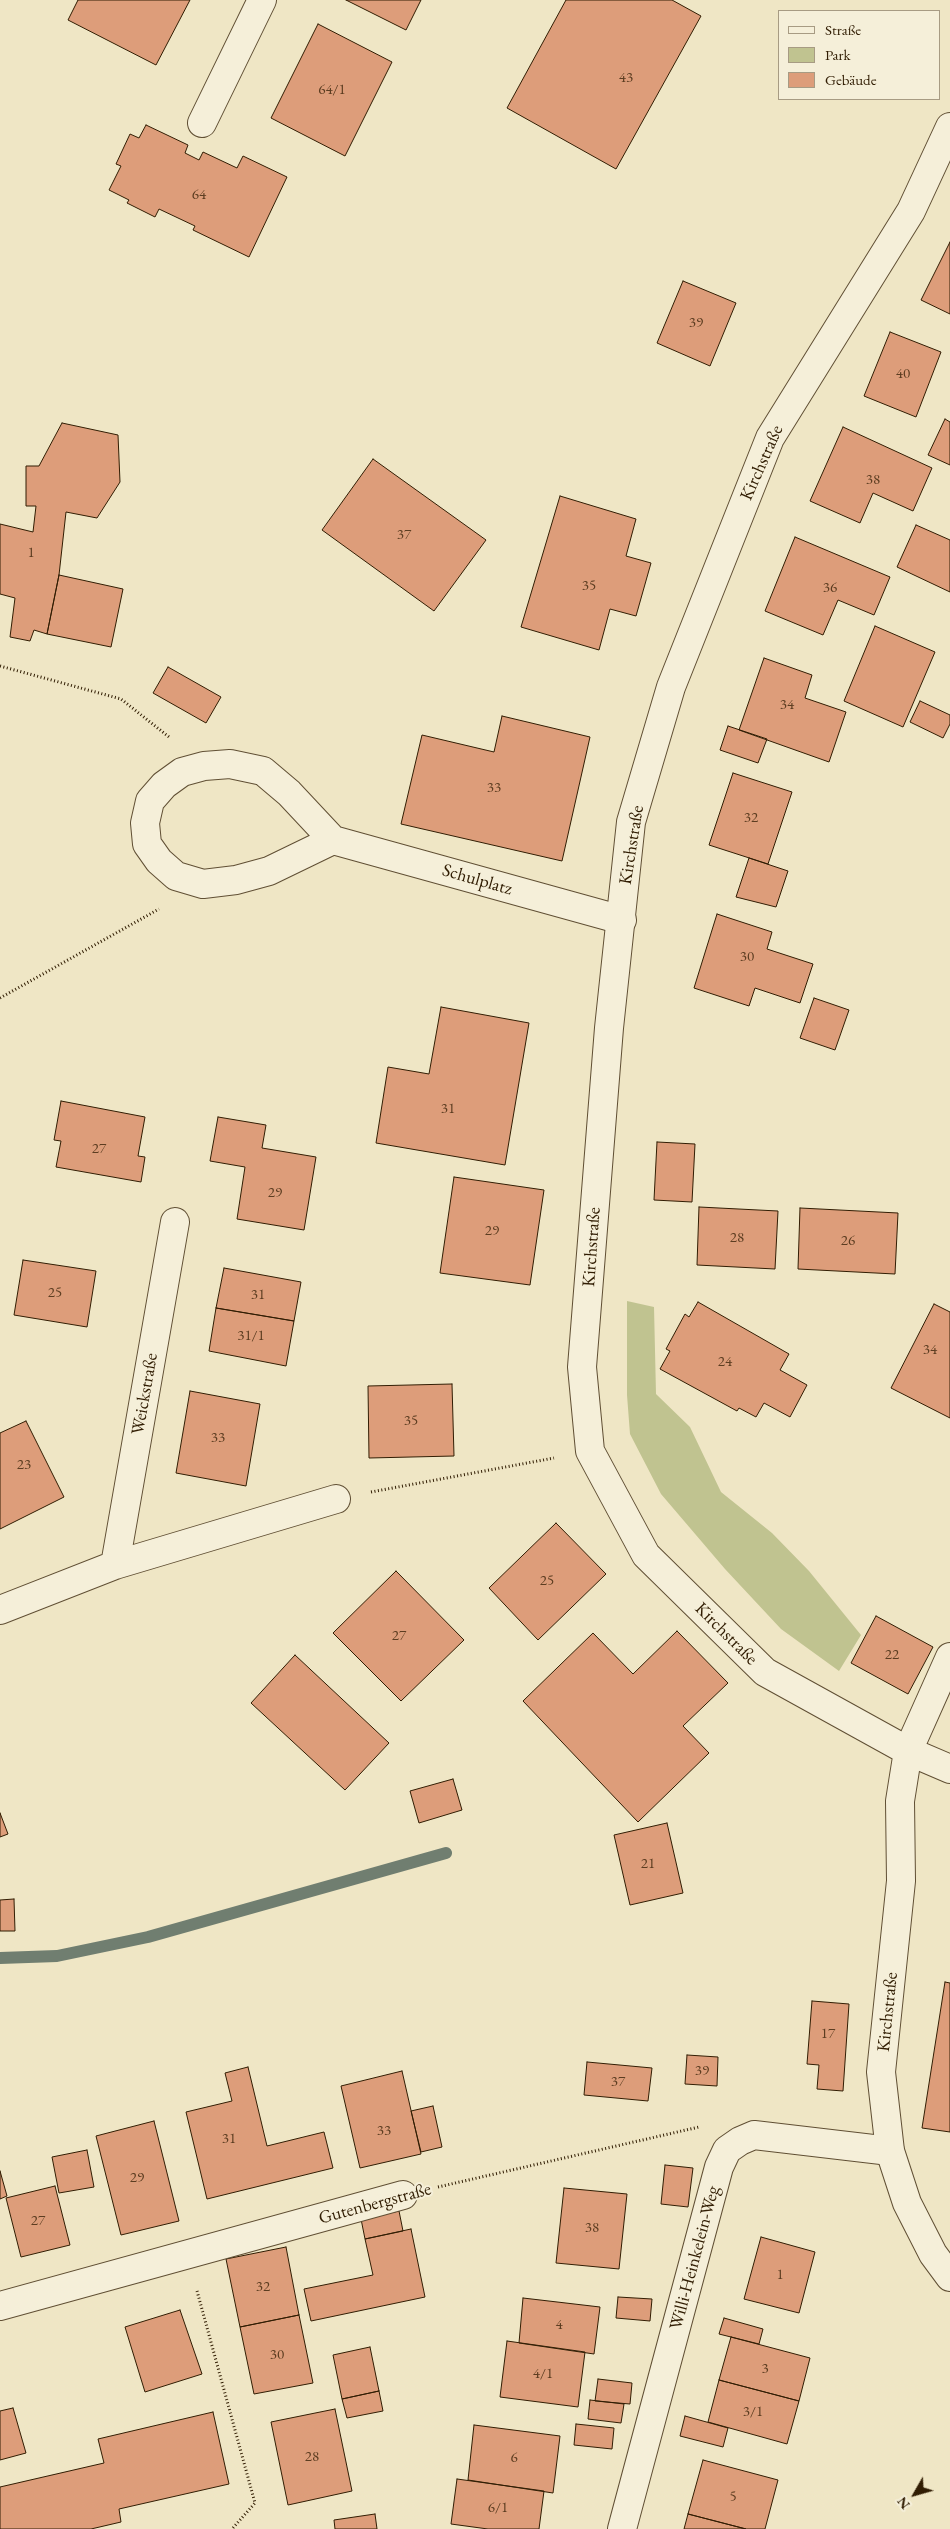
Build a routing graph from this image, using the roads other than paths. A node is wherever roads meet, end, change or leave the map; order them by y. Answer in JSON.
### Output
{"nodes":[{"id":1,"x":262,"y":0,"type":"edge"},
{"id":2,"x":202,"y":123,"type":"dead end"},
{"id":3,"x":950,"y":127,"type":"edge"},
{"id":4,"x":333,"y":840,"type":"junction"},
{"id":5,"x":622,"y":920,"type":"junction"},
{"id":6,"x":175,"y":1222,"type":"dead end"},
{"id":7,"x":336,"y":1499,"type":"road end"},
{"id":8,"x":115,"y":1565,"type":"junction"},
{"id":9,"x":0,"y":1610,"type":"edge"},
{"id":10,"x":950,"y":1657,"type":"edge"},
{"id":11,"x":908,"y":1751,"type":"junction"},
{"id":12,"x":950,"y":1769,"type":"edge"},
{"id":13,"x":890,"y":2151,"type":"junction"},
{"id":14,"x":403,"y":2195,"type":"road end"},
{"id":15,"x":950,"y":2277,"type":"edge"},
{"id":16,"x":0,"y":2306,"type":"edge"},
{"id":17,"x":622,"y":2529,"type":"edge"}],
"edges":[{"from":1,"to":2,"type":"street"},
{"from":3,"to":5,"type":"street","name":"Kirchstraße"},
{"from":4,"to":4,"type":"street"},
{"from":4,"to":5,"type":"street","name":"Schulplatz"},
{"from":5,"to":11,"type":"street","name":"Kirchstraße"},
{"from":6,"to":8,"type":"street","name":"Weickstraße"},
{"from":7,"to":8,"type":"street"},
{"from":8,"to":9,"type":"street"},
{"from":10,"to":11,"type":"street"},
{"from":11,"to":12,"type":"street"},
{"from":11,"to":13,"type":"street","name":"Kirchstraße"},
{"from":13,"to":15,"type":"street","name":"Kirchstraße"},
{"from":13,"to":17,"type":"street","name":"Willi-Heinkelein-Weg"},
{"from":14,"to":16,"type":"street","name":"Gutenbergstraße"}]}
